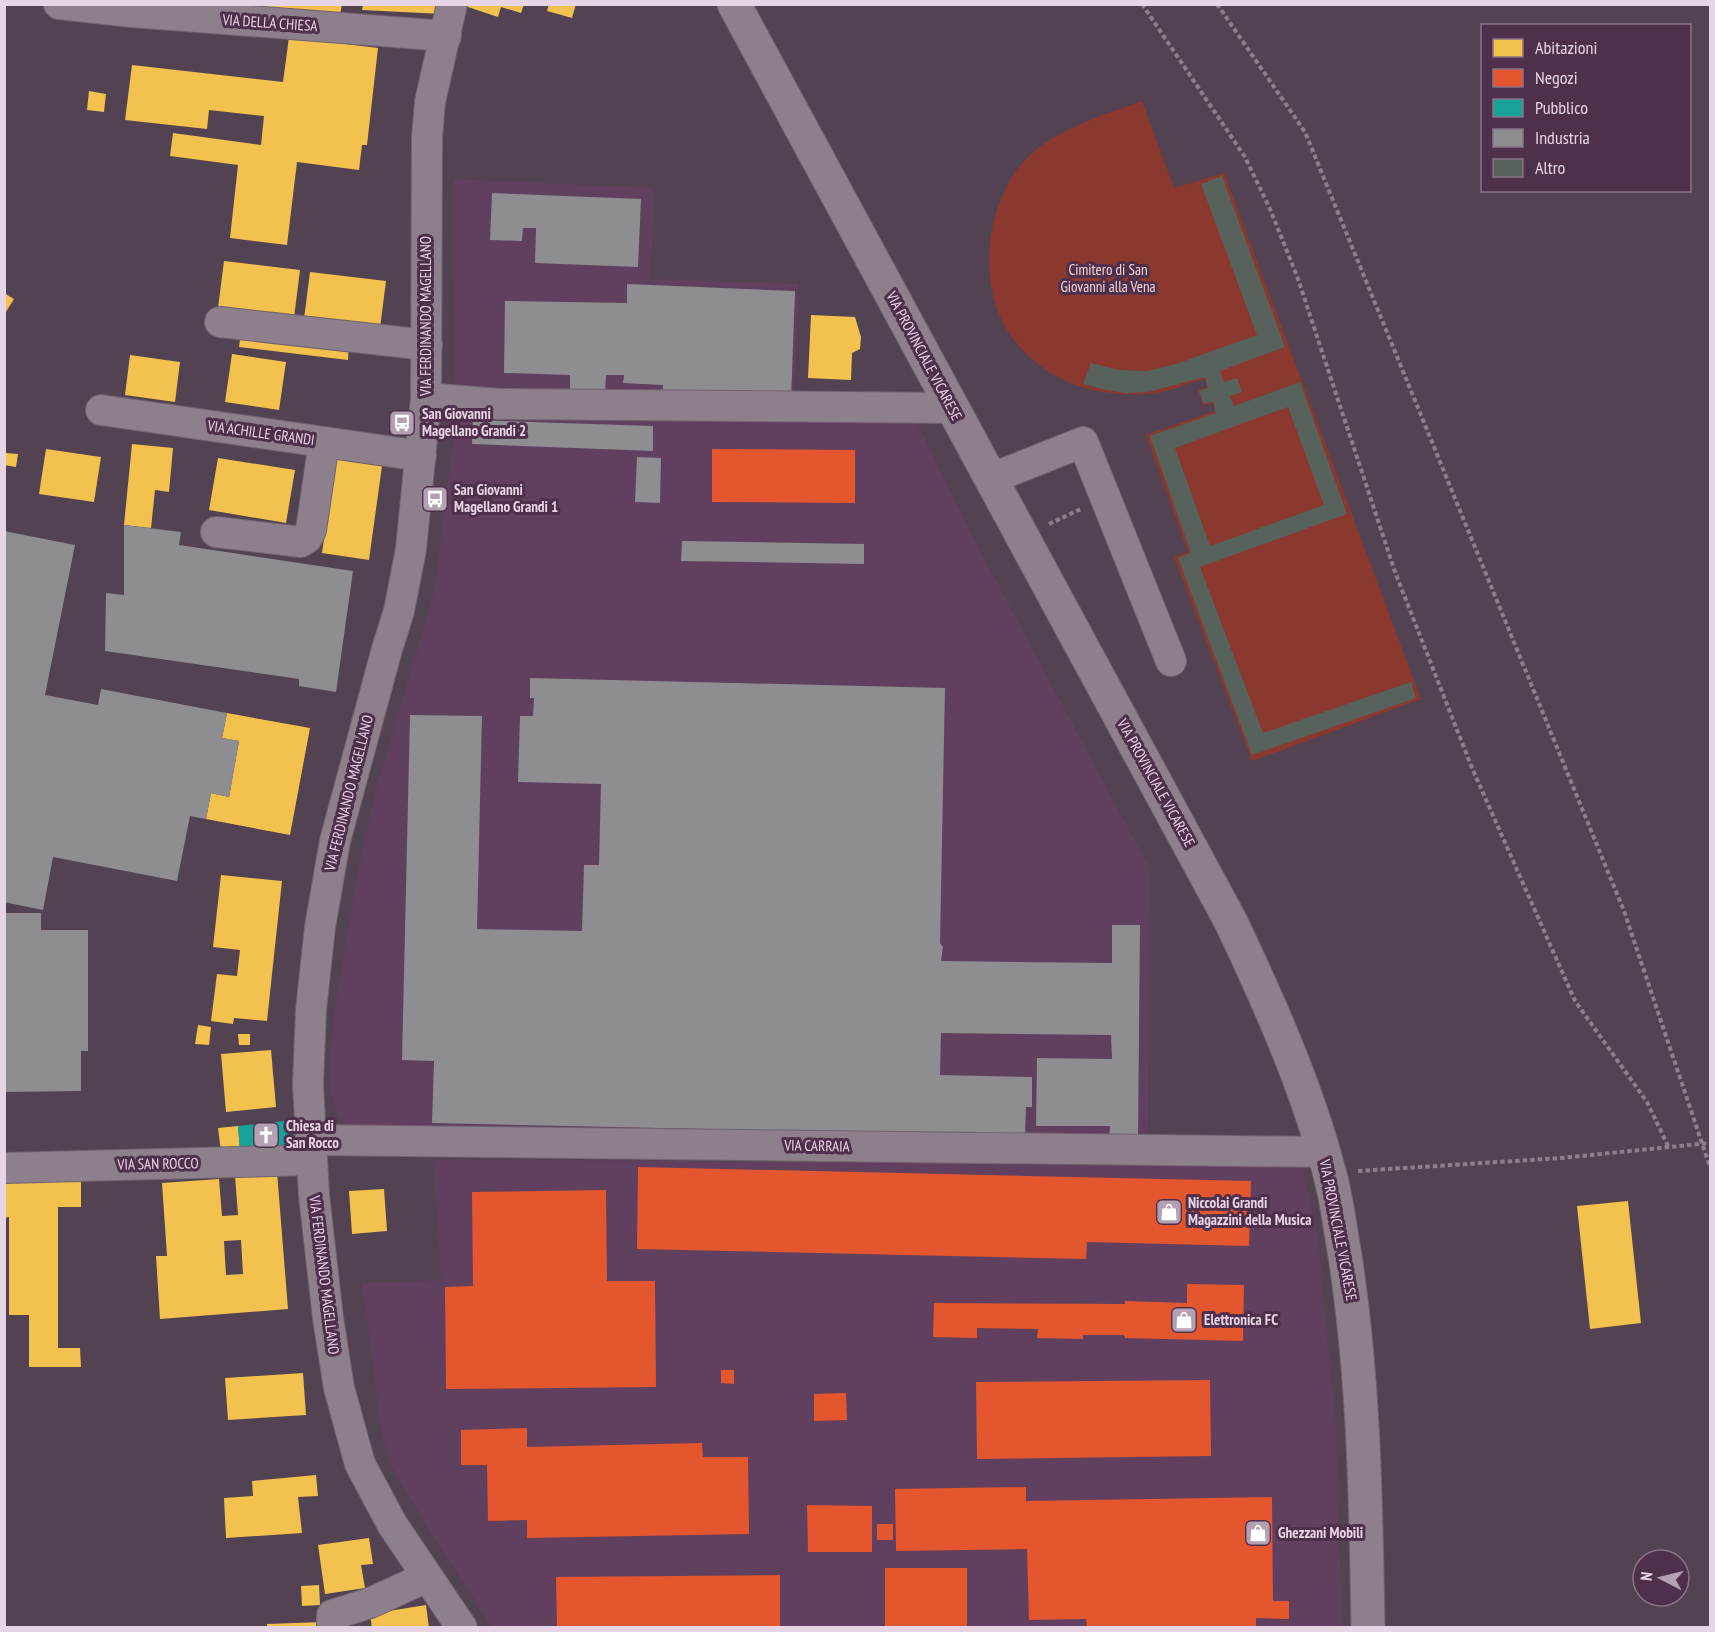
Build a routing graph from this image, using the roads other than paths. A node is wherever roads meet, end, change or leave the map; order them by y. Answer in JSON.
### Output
{"nodes":[{"id":1,"x":452,"y":4,"type":"edge"},
{"id":2,"x":734,"y":4,"type":"edge"},
{"id":3,"x":78,"y":5,"type":"edge"},
{"id":4,"x":446,"y":36,"type":"junction"},
{"id":5,"x":220,"y":322,"type":"dead end"},
{"id":6,"x":427,"y":345,"type":"junction"},
{"id":7,"x":426,"y":398,"type":"junction"},
{"id":8,"x":952,"y":408,"type":"junction"},
{"id":9,"x":101,"y":410,"type":"dead end"},
{"id":10,"x":324,"y":442,"type":"junction"},
{"id":11,"x":421,"y":456,"type":"junction"},
{"id":12,"x":990,"y":479,"type":"junction"},
{"id":13,"x":216,"y":532,"type":"dead end"},
{"id":14,"x":1171,"y":661,"type":"dead end"},
{"id":15,"x":310,"y":1150,"type":"junction"},
{"id":16,"x":1327,"y":1163,"type":"junction"},
{"id":17,"x":4,"y":1168,"type":"edge"},
{"id":18,"x":427,"y":1578,"type":"junction"},
{"id":19,"x":332,"y":1628,"type":"edge"},
{"id":20,"x":462,"y":1628,"type":"edge"},
{"id":21,"x":1368,"y":1628,"type":"edge"}],
"edges":[{"from":1,"to":4,"type":"street","name":"VIA FERDINANDO MAGELLANO"},
{"from":2,"to":8,"type":"main road","name":"VIA PROVINCIALE VICARESE"},
{"from":3,"to":4,"type":"street","name":"VIA DELLA CHIESA"},
{"from":4,"to":6,"type":"street","name":"VIA FERDINANDO MAGELLANO"},
{"from":5,"to":6,"type":"street"},
{"from":6,"to":7,"type":"street","name":"VIA FERDINANDO MAGELLANO"},
{"from":7,"to":8,"type":"street"},
{"from":7,"to":11,"type":"street","name":"VIA FERDINANDO MAGELLANO"},
{"from":8,"to":12,"type":"main road","name":"VIA PROVINCIALE VICARESE"},
{"from":9,"to":10,"type":"street","name":"VIA ACHILLE GRANDI"},
{"from":10,"to":11,"type":"street","name":"VIA ACHILLE GRANDI"},
{"from":10,"to":13,"type":"street"},
{"from":11,"to":15,"type":"street","name":"VIA FERDINANDO MAGELLANO"},
{"from":12,"to":14,"type":"street"},
{"from":12,"to":16,"type":"main road","name":"VIA PROVINCIALE VICARESE"},
{"from":15,"to":16,"type":"street","name":"VIA CARRAIA"},
{"from":15,"to":17,"type":"street","name":"VIA SAN ROCCO"},
{"from":15,"to":18,"type":"street","name":"VIA FERDINANDO MAGELLANO"},
{"from":16,"to":21,"type":"main road","name":"VIA PROVINCIALE VICARESE"},
{"from":18,"to":19,"type":"street"},
{"from":18,"to":20,"type":"street","name":"VIA FERDINANDO MAGELLANO"}]}
